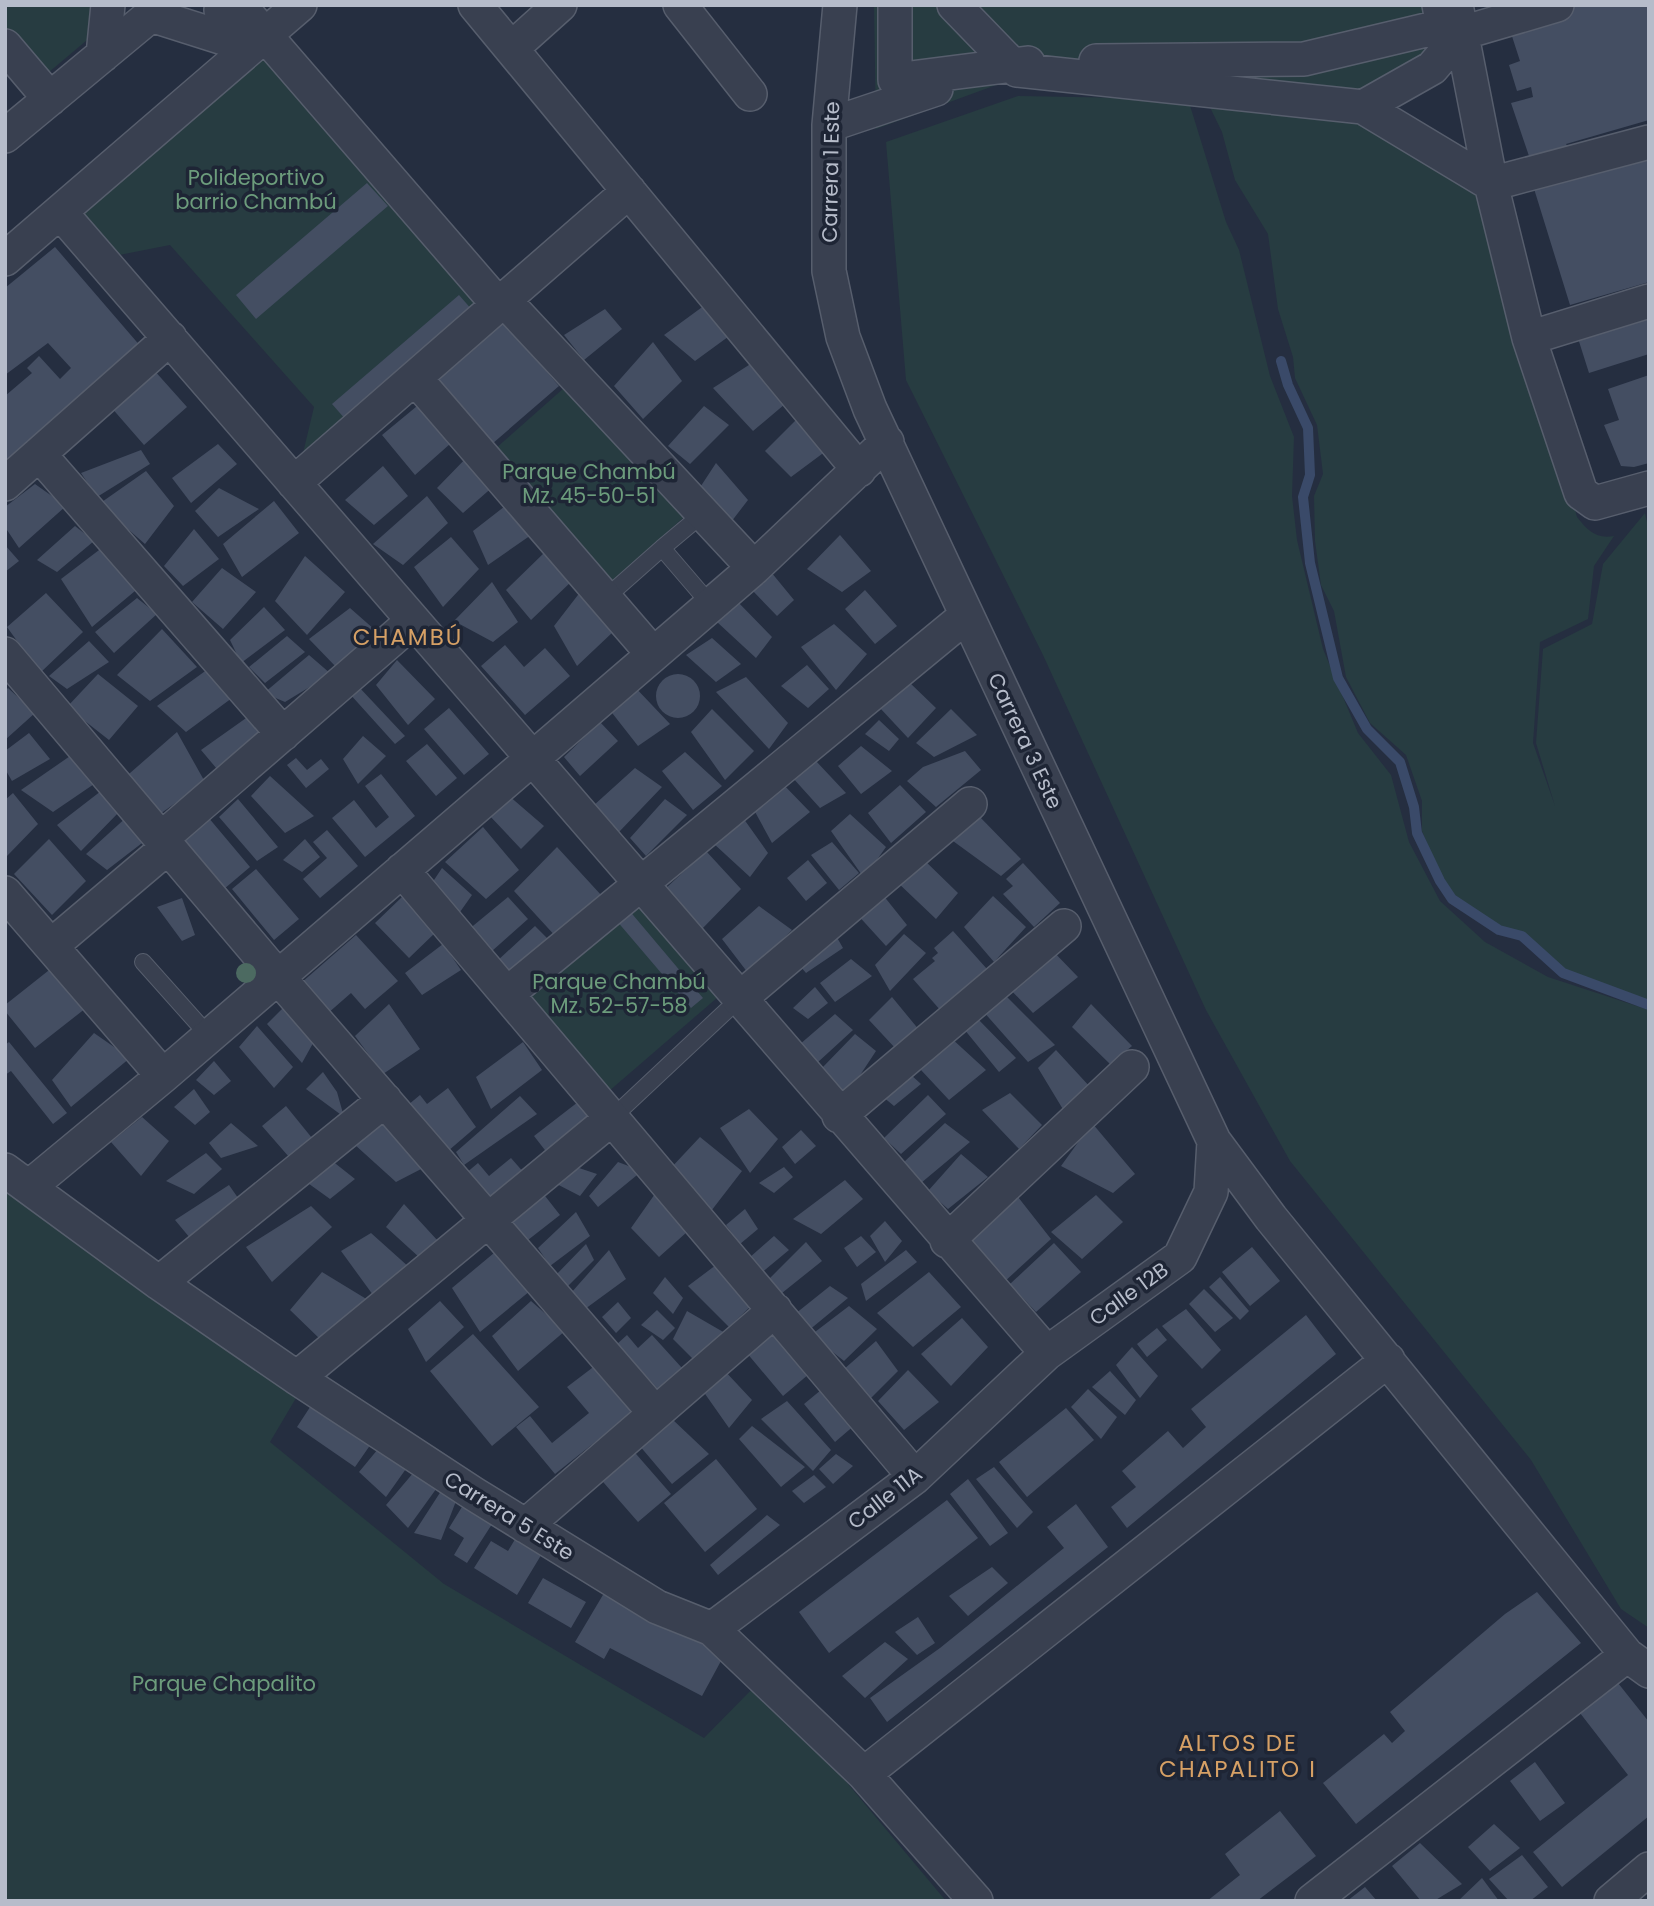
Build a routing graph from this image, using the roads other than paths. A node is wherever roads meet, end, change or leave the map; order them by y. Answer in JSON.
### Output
{"nodes":[{"id":1,"x":108,"y":5,"type":"edge"},
{"id":2,"x":217,"y":5,"type":"edge"},
{"id":3,"x":239,"y":5,"type":"edge"},
{"id":4,"x":300,"y":5,"type":"edge"},
{"id":5,"x":475,"y":5,"type":"edge"},
{"id":6,"x":560,"y":5,"type":"edge"},
{"id":7,"x":680,"y":5,"type":"edge"},
{"id":8,"x":840,"y":5,"type":"edge"},
{"id":9,"x":895,"y":5,"type":"edge"},
{"id":10,"x":954,"y":5,"type":"edge"},
{"id":11,"x":1439,"y":5,"type":"edge"},
{"id":12,"x":1557,"y":5,"type":"edge"},
{"id":13,"x":1459,"y":19,"type":"edge"},
{"id":14,"x":265,"y":38,"type":"junction"},
{"id":15,"x":5,"y":46,"type":"edge"},
{"id":16,"x":512,"y":48,"type":"junction"},
{"id":17,"x":103,"y":55,"type":"junction"},
{"id":18,"x":1017,"y":71,"type":"junction"},
{"id":19,"x":750,"y":93,"type":"dead end"},
{"id":20,"x":50,"y":99,"type":"junction"},
{"id":21,"x":1363,"y":107,"type":"junction"},
{"id":22,"x":829,"y":125,"type":"junction"},
{"id":23,"x":5,"y":136,"type":"edge"},
{"id":24,"x":1649,"y":142,"type":"edge"},
{"id":25,"x":1491,"y":184,"type":"junction"},
{"id":26,"x":629,"y":191,"type":"junction"},
{"id":27,"x":60,"y":212,"type":"junction"},
{"id":28,"x":5,"y":259,"type":"edge"},
{"id":29,"x":500,"y":301,"type":"junction"},
{"id":30,"x":1649,"y":301,"type":"edge"},
{"id":31,"x":844,"y":337,"type":"joint"},
{"id":32,"x":170,"y":338,"type":"junction"},
{"id":33,"x":1529,"y":338,"type":"junction"},
{"id":34,"x":415,"y":378,"type":"junction"},
{"id":35,"x":887,"y":442,"type":"junction"},
{"id":36,"x":39,"y":454,"type":"junction"},
{"id":37,"x":859,"y":470,"type":"junction"},
{"id":38,"x":294,"y":483,"type":"junction"},
{"id":39,"x":5,"y":484,"type":"edge"},
{"id":40,"x":1649,"y":488,"type":"edge"},
{"id":41,"x":693,"y":522,"type":"dead end"},
{"id":42,"x":662,"y":548,"type":"junction"},
{"id":43,"x":754,"y":568,"type":"junction"},
{"id":44,"x":610,"y":594,"type":"dead end"},
{"id":45,"x":709,"y":604,"type":"junction"},
{"id":46,"x":966,"y":616,"type":"junction"},
{"id":47,"x":413,"y":621,"type":"junction"},
{"id":48,"x":5,"y":654,"type":"edge"},
{"id":49,"x":653,"y":654,"type":"junction"},
{"id":50,"x":283,"y":734,"type":"junction"},
{"id":51,"x":532,"y":759,"type":"junction"},
{"id":52,"x":970,"y":804,"type":"dead end"},
{"id":53,"x":165,"y":843,"type":"junction"},
{"id":54,"x":402,"y":870,"type":"junction"},
{"id":55,"x":639,"y":883,"type":"junction"},
{"id":56,"x":5,"y":893,"type":"edge"},
{"id":57,"x":1064,"y":926,"type":"dead end"},
{"id":58,"x":51,"y":946,"type":"junction"},
{"id":59,"x":143,"y":962,"type":"dead end"},
{"id":60,"x":278,"y":977,"type":"junction"},
{"id":61,"x":507,"y":994,"type":"junction"},
{"id":62,"x":738,"y":999,"type":"junction"},
{"id":63,"x":209,"y":1036,"type":"junction"},
{"id":64,"x":1132,"y":1067,"type":"dead end"},
{"id":65,"x":163,"y":1076,"type":"junction"},
{"id":66,"x":385,"y":1100,"type":"junction"},
{"id":67,"x":839,"y":1116,"type":"junction"},
{"id":68,"x":612,"y":1118,"type":"junction"},
{"id":69,"x":1214,"y":1141,"type":"junction"},
{"id":70,"x":17,"y":1178,"type":"edge"},
{"id":71,"x":487,"y":1219,"type":"junction"},
{"id":72,"x":947,"y":1241,"type":"junction"},
{"id":73,"x":159,"y":1283,"type":"junction"},
{"id":74,"x":775,"y":1310,"type":"junction"},
{"id":75,"x":1047,"y":1353,"type":"junction"},
{"id":76,"x":1388,"y":1360,"type":"junction"},
{"id":77,"x":297,"y":1378,"type":"junction"},
{"id":78,"x":655,"y":1413,"type":"junction"},
{"id":79,"x":915,"y":1477,"type":"junction"},
{"id":80,"x":525,"y":1526,"type":"junction"},
{"id":81,"x":712,"y":1629,"type":"junction"},
{"id":82,"x":1638,"y":1663,"type":"edge"},
{"id":83,"x":864,"y":1774,"type":"junction"},
{"id":84,"x":1649,"y":1869,"type":"edge"},
{"id":85,"x":976,"y":1901,"type":"edge"},
{"id":86,"x":1312,"y":1901,"type":"edge"},
{"id":87,"x":1612,"y":1901,"type":"edge"}],
"edges":[{"from":1,"to":17,"type":"street"},
{"from":2,"to":17,"type":"street"},
{"from":3,"to":14,"type":"street"},
{"from":4,"to":14,"type":"street"},
{"from":5,"to":16,"type":"street"},
{"from":6,"to":16,"type":"street"},
{"from":7,"to":19,"type":"street"},
{"from":8,"to":22,"type":"street","name":"Carrera 1 Este"},
{"from":9,"to":11,"type":"street"},
{"from":10,"to":18,"type":"street"},
{"from":12,"to":13,"type":"street"},
{"from":13,"to":21,"type":"street"},
{"from":13,"to":25,"type":"street"},
{"from":14,"to":27,"type":"street"},
{"from":14,"to":29,"type":"street"},
{"from":15,"to":20,"type":"street"},
{"from":16,"to":26,"type":"street"},
{"from":17,"to":20,"type":"street"},
{"from":18,"to":21,"type":"street"},
{"from":18,"to":22,"type":"street"},
{"from":20,"to":23,"type":"street"},
{"from":21,"to":25,"type":"street"},
{"from":22,"to":31,"type":"street","name":"Carrera 1 Este"},
{"from":24,"to":25,"type":"street"},
{"from":25,"to":33,"type":"street"},
{"from":26,"to":29,"type":"street"},
{"from":26,"to":37,"type":"street"},
{"from":27,"to":28,"type":"street"},
{"from":27,"to":32,"type":"street"},
{"from":29,"to":34,"type":"street"},
{"from":29,"to":43,"type":"street"},
{"from":30,"to":33,"type":"street"},
{"from":31,"to":35,"type":"street","name":"Carrera 3 Este"},
{"from":32,"to":36,"type":"street"},
{"from":32,"to":38,"type":"street"},
{"from":33,"to":40,"type":"street"},
{"from":34,"to":38,"type":"street"},
{"from":34,"to":49,"type":"street"},
{"from":35,"to":37,"type":"street"},
{"from":35,"to":46,"type":"street","name":"Carrera 3 Este"},
{"from":36,"to":39,"type":"street"},
{"from":36,"to":50,"type":"street"},
{"from":37,"to":43,"type":"street"},
{"from":38,"to":47,"type":"street"},
{"from":41,"to":42,"type":"lane"},
{"from":42,"to":44,"type":"lane"},
{"from":42,"to":45,"type":"lane"},
{"from":43,"to":45,"type":"street"},
{"from":45,"to":49,"type":"street"},
{"from":46,"to":55,"type":"street"},
{"from":46,"to":69,"type":"street","name":"Carrera 3 Este"},
{"from":47,"to":50,"type":"street"},
{"from":47,"to":51,"type":"street"},
{"from":48,"to":53,"type":"street"},
{"from":49,"to":51,"type":"street"},
{"from":50,"to":53,"type":"street"},
{"from":51,"to":54,"type":"street"},
{"from":51,"to":55,"type":"street"},
{"from":52,"to":62,"type":"street"},
{"from":53,"to":58,"type":"street"},
{"from":53,"to":60,"type":"street"},
{"from":54,"to":60,"type":"street"},
{"from":54,"to":61,"type":"street"},
{"from":55,"to":61,"type":"street"},
{"from":55,"to":62,"type":"street"},
{"from":56,"to":58,"type":"street"},
{"from":57,"to":67,"type":"street"},
{"from":58,"to":65,"type":"street"},
{"from":59,"to":63,"type":"lane"},
{"from":60,"to":63,"type":"street"},
{"from":60,"to":66,"type":"street"},
{"from":61,"to":68,"type":"street"},
{"from":62,"to":67,"type":"street"},
{"from":62,"to":68,"type":"lane"},
{"from":63,"to":65,"type":"street"},
{"from":64,"to":72,"type":"street"},
{"from":65,"to":70,"type":"street"},
{"from":66,"to":71,"type":"street"},
{"from":66,"to":73,"type":"street"},
{"from":67,"to":72,"type":"street"},
{"from":68,"to":71,"type":"street"},
{"from":68,"to":74,"type":"street"},
{"from":69,"to":75,"type":"street","name":"Calle 12B"},
{"from":69,"to":76,"type":"street","name":"Carrera 3 Este"},
{"from":70,"to":73,"type":"street","name":"Carrera 5 Este"},
{"from":71,"to":77,"type":"street"},
{"from":71,"to":78,"type":"street"},
{"from":72,"to":75,"type":"street"},
{"from":73,"to":77,"type":"street","name":"Carrera 5 Este"},
{"from":74,"to":78,"type":"street"},
{"from":74,"to":79,"type":"street"},
{"from":75,"to":79,"type":"street","name":"Calle 11A"},
{"from":76,"to":82,"type":"street","name":"Carrera 3 Este"},
{"from":76,"to":83,"type":"street"},
{"from":77,"to":80,"type":"street","name":"Carrera 5 Este"},
{"from":78,"to":80,"type":"street"},
{"from":79,"to":81,"type":"street","name":"Calle 11A"},
{"from":80,"to":81,"type":"street","name":"Carrera 5 Este"},
{"from":81,"to":83,"type":"street","name":"Carrera 5 Este"},
{"from":82,"to":86,"type":"street"},
{"from":83,"to":85,"type":"street","name":"Carrera 5 Este"},
{"from":84,"to":87,"type":"street"}]}
